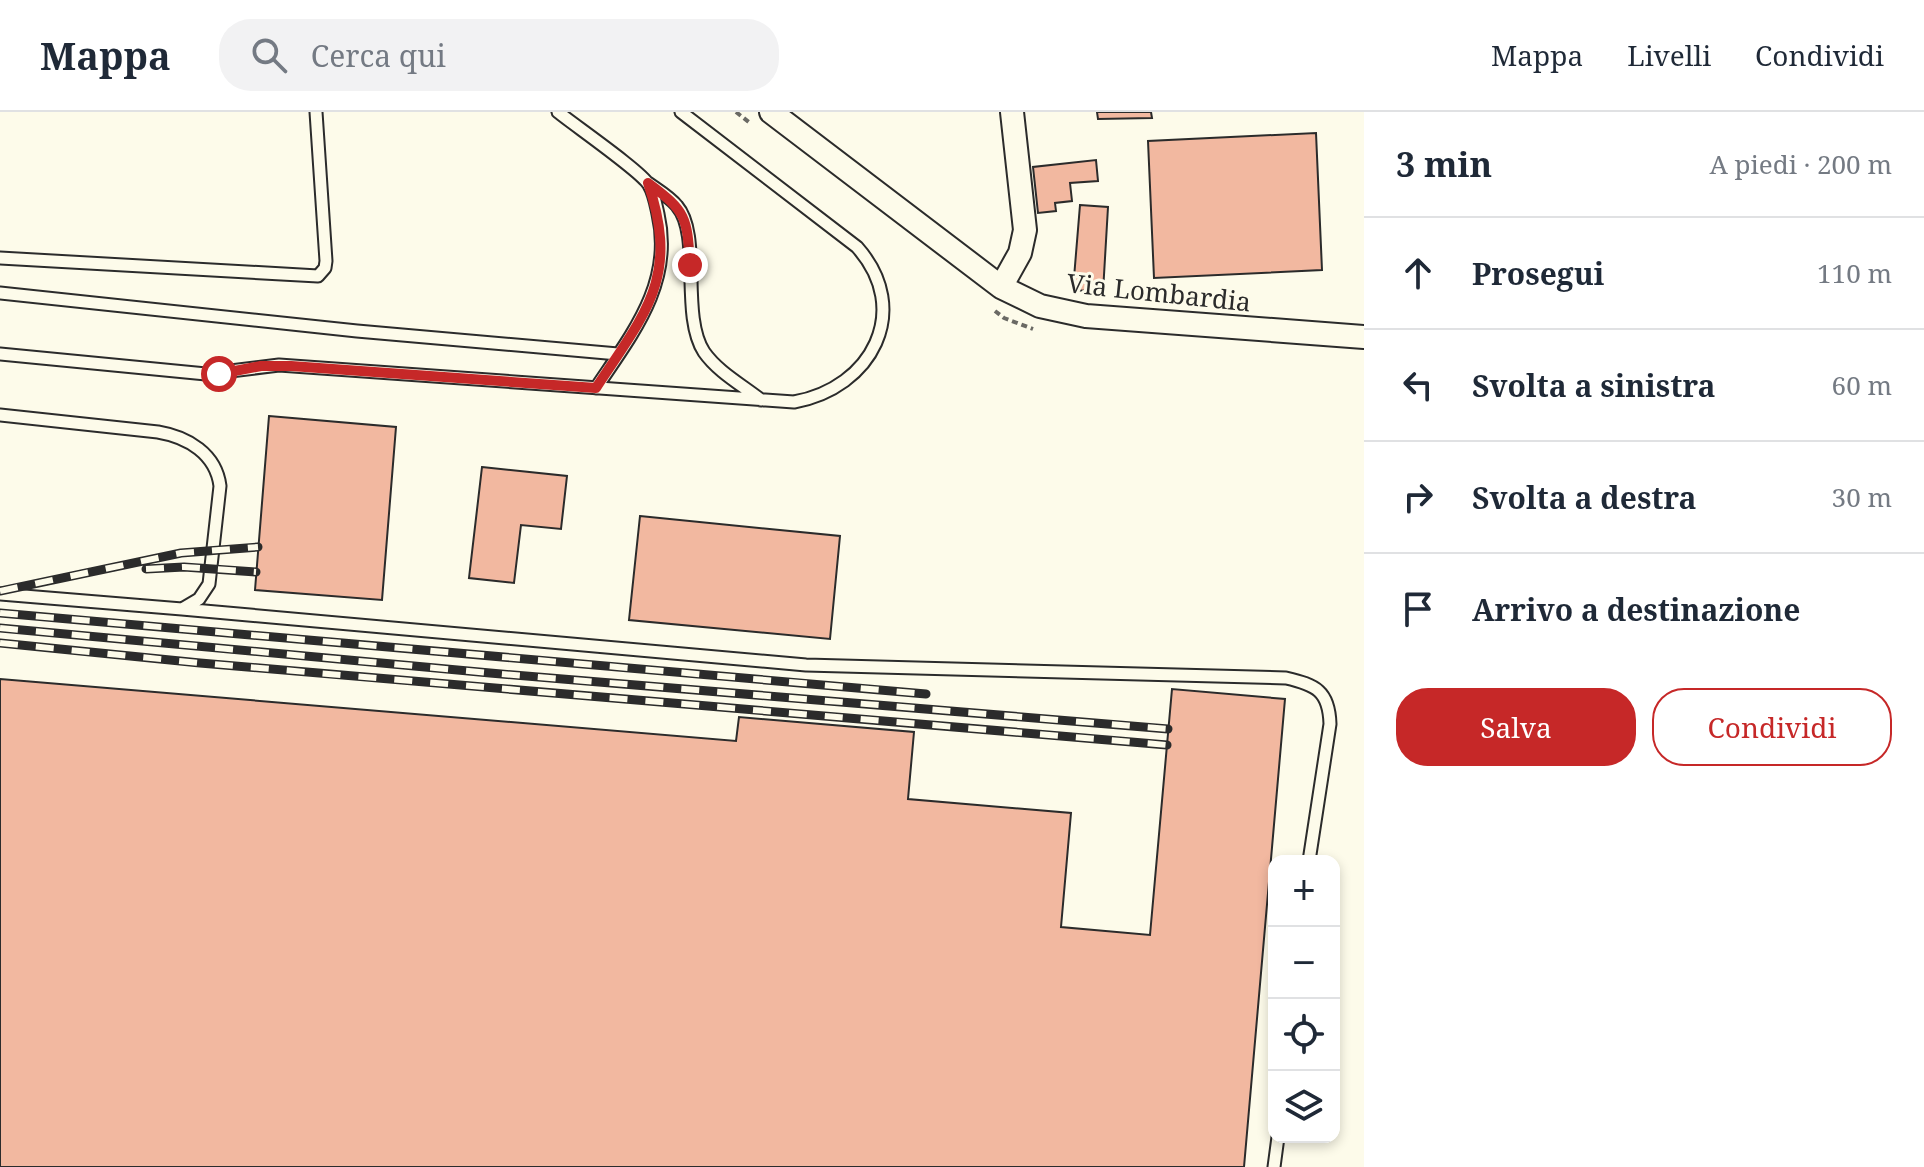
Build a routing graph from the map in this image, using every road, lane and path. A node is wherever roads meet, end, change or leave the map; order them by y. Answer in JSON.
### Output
{"nodes":[{"id":1,"x":316,"y":112,"type":"edge"},
{"id":2,"x":558,"y":112,"type":"edge"},
{"id":3,"x":681,"y":112,"type":"edge"},
{"id":4,"x":771,"y":112,"type":"edge"},
{"id":5,"x":1012,"y":112,"type":"edge"},
{"id":6,"x":648,"y":183,"type":"junction"},
{"id":7,"x":0,"y":258,"type":"edge"},
{"id":8,"x":1001,"y":287,"type":"junction"},
{"id":9,"x":0,"y":293,"type":"edge"},
{"id":10,"x":1364,"y":337,"type":"edge"},
{"id":11,"x":0,"y":354,"type":"edge"},
{"id":12,"x":618,"y":354,"type":"junction"},
{"id":13,"x":596,"y":388,"type":"junction"},
{"id":14,"x":762,"y":400,"type":"junction"},
{"id":15,"x":0,"y":415,"type":"edge"},
{"id":16,"x":0,"y":594,"type":"edge"},
{"id":17,"x":182,"y":609,"type":"junction"},
{"id":18,"x":1310,"y":855,"type":"edge"},
{"id":19,"x":1277,"y":1143,"type":"edge"},
{"id":20,"x":1274,"y":1167,"type":"edge"}],
"edges":[{"from":1,"to":7,"type":"lane"},
{"from":2,"to":6,"type":"lane"},
{"from":3,"to":14,"type":"lane"},
{"from":4,"to":8,"type":"street","name":"Via Lombardia"},
{"from":5,"to":8,"type":"street"},
{"from":6,"to":12,"type":"lane"},
{"from":6,"to":14,"type":"lane"},
{"from":8,"to":10,"type":"street","name":"Via Lombardia"},
{"from":9,"to":12,"type":"lane"},
{"from":11,"to":13,"type":"lane"},
{"from":12,"to":13,"type":"lane"},
{"from":13,"to":14,"type":"lane"},
{"from":15,"to":17,"type":"lane"},
{"from":16,"to":17,"type":"lane"},
{"from":17,"to":18,"type":"lane"},
{"from":19,"to":20,"type":"lane"}]}
